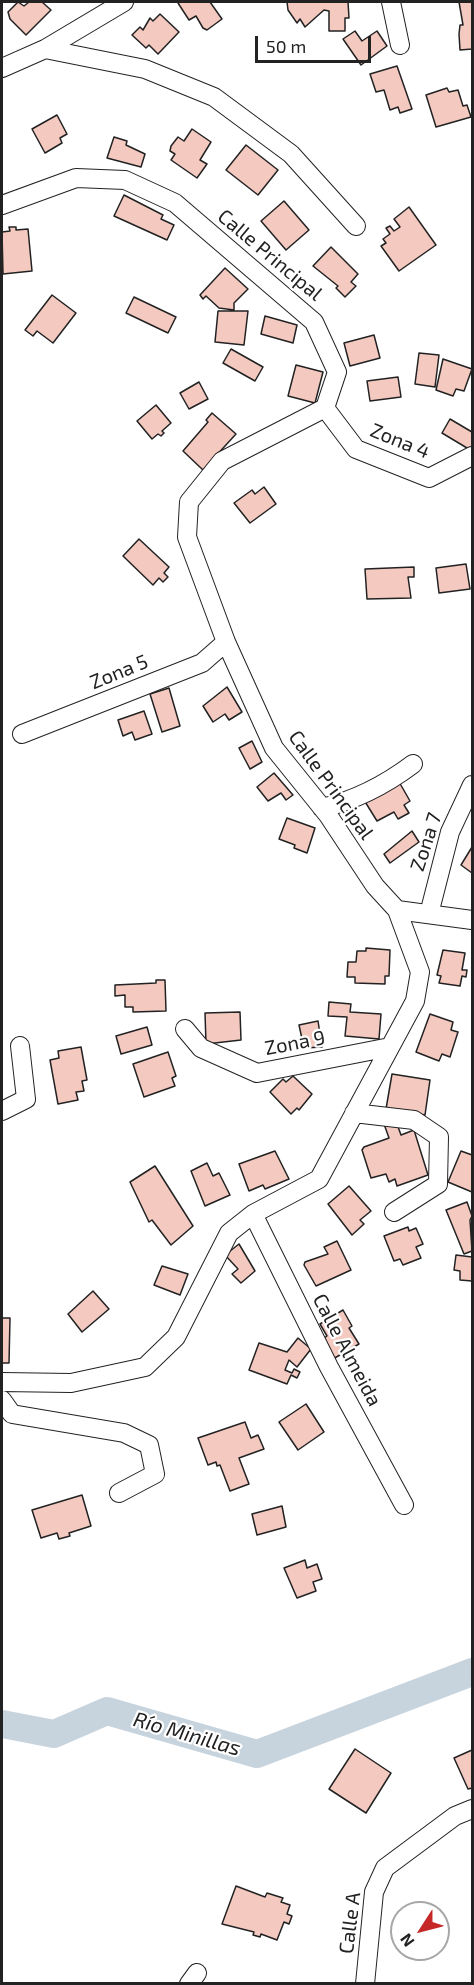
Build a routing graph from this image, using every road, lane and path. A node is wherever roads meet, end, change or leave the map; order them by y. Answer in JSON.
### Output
{"nodes":[{"id":1,"x":124,"y":2,"type":"edge"},
{"id":2,"x":391,"y":2,"type":"edge"},
{"id":3,"x":400,"y":45,"type":"dead end"},
{"id":4,"x":45,"y":49,"type":"junction"},
{"id":5,"x":2,"y":68,"type":"edge"},
{"id":6,"x":2,"y":205,"type":"edge"},
{"id":7,"x":356,"y":226,"type":"dead end"},
{"id":8,"x":325,"y":408,"type":"junction"},
{"id":9,"x":472,"y":456,"type":"edge"},
{"id":10,"x":226,"y":642,"type":"junction"},
{"id":11,"x":22,"y":734,"type":"dead end"},
{"id":12,"x":413,"y":764,"type":"dead end"},
{"id":13,"x":472,"y":785,"type":"edge"},
{"id":14,"x":322,"y":808,"type":"junction"},
{"id":15,"x":397,"y":910,"type":"junction"},
{"id":16,"x":429,"y":914,"type":"junction"},
{"id":17,"x":472,"y":920,"type":"edge"},
{"id":18,"x":185,"y":1029,"type":"dead end"},
{"id":19,"x":20,"y":1046,"type":"dead end"},
{"id":20,"x":390,"y":1047,"type":"junction"},
{"id":21,"x":2,"y":1111,"type":"edge"},
{"id":22,"x":354,"y":1113,"type":"junction"},
{"id":23,"x":394,"y":1212,"type":"dead end"},
{"id":24,"x":253,"y":1214,"type":"junction"},
{"id":25,"x":2,"y":1382,"type":"edge"},
{"id":26,"x":2,"y":1400,"type":"edge"},
{"id":27,"x":119,"y":1493,"type":"dead end"},
{"id":28,"x":404,"y":1505,"type":"dead end"},
{"id":29,"x":472,"y":1809,"type":"edge"},
{"id":30,"x":365,"y":1983,"type":"edge"}],
"edges":[{"from":1,"to":4,"type":"street"},
{"from":2,"to":3,"type":"street"},
{"from":4,"to":5,"type":"street"},
{"from":4,"to":7,"type":"street"},
{"from":6,"to":8,"type":"street","name":"Calle Principal"},
{"from":8,"to":9,"type":"street","name":"Zona 4"},
{"from":8,"to":10,"type":"street","name":"Calle Principal"},
{"from":10,"to":11,"type":"street","name":"Zona 5"},
{"from":10,"to":14,"type":"street","name":"Calle Principal"},
{"from":12,"to":14,"type":"street"},
{"from":13,"to":16,"type":"street","name":"Zona 7"},
{"from":14,"to":15,"type":"street","name":"Calle Principal"},
{"from":15,"to":16,"type":"street"},
{"from":15,"to":20,"type":"street","name":"Calle Principal"},
{"from":16,"to":17,"type":"street"},
{"from":18,"to":20,"type":"street","name":"Zona 9"},
{"from":19,"to":21,"type":"street"},
{"from":20,"to":22,"type":"street","name":"Calle Principal"},
{"from":22,"to":23,"type":"street"},
{"from":22,"to":24,"type":"street","name":"Calle Principal"},
{"from":24,"to":25,"type":"street","name":"Calle Principal"},
{"from":24,"to":28,"type":"street","name":"Calle Almeida"},
{"from":26,"to":27,"type":"street"},
{"from":29,"to":30,"type":"street","name":"Calle A"}]}
